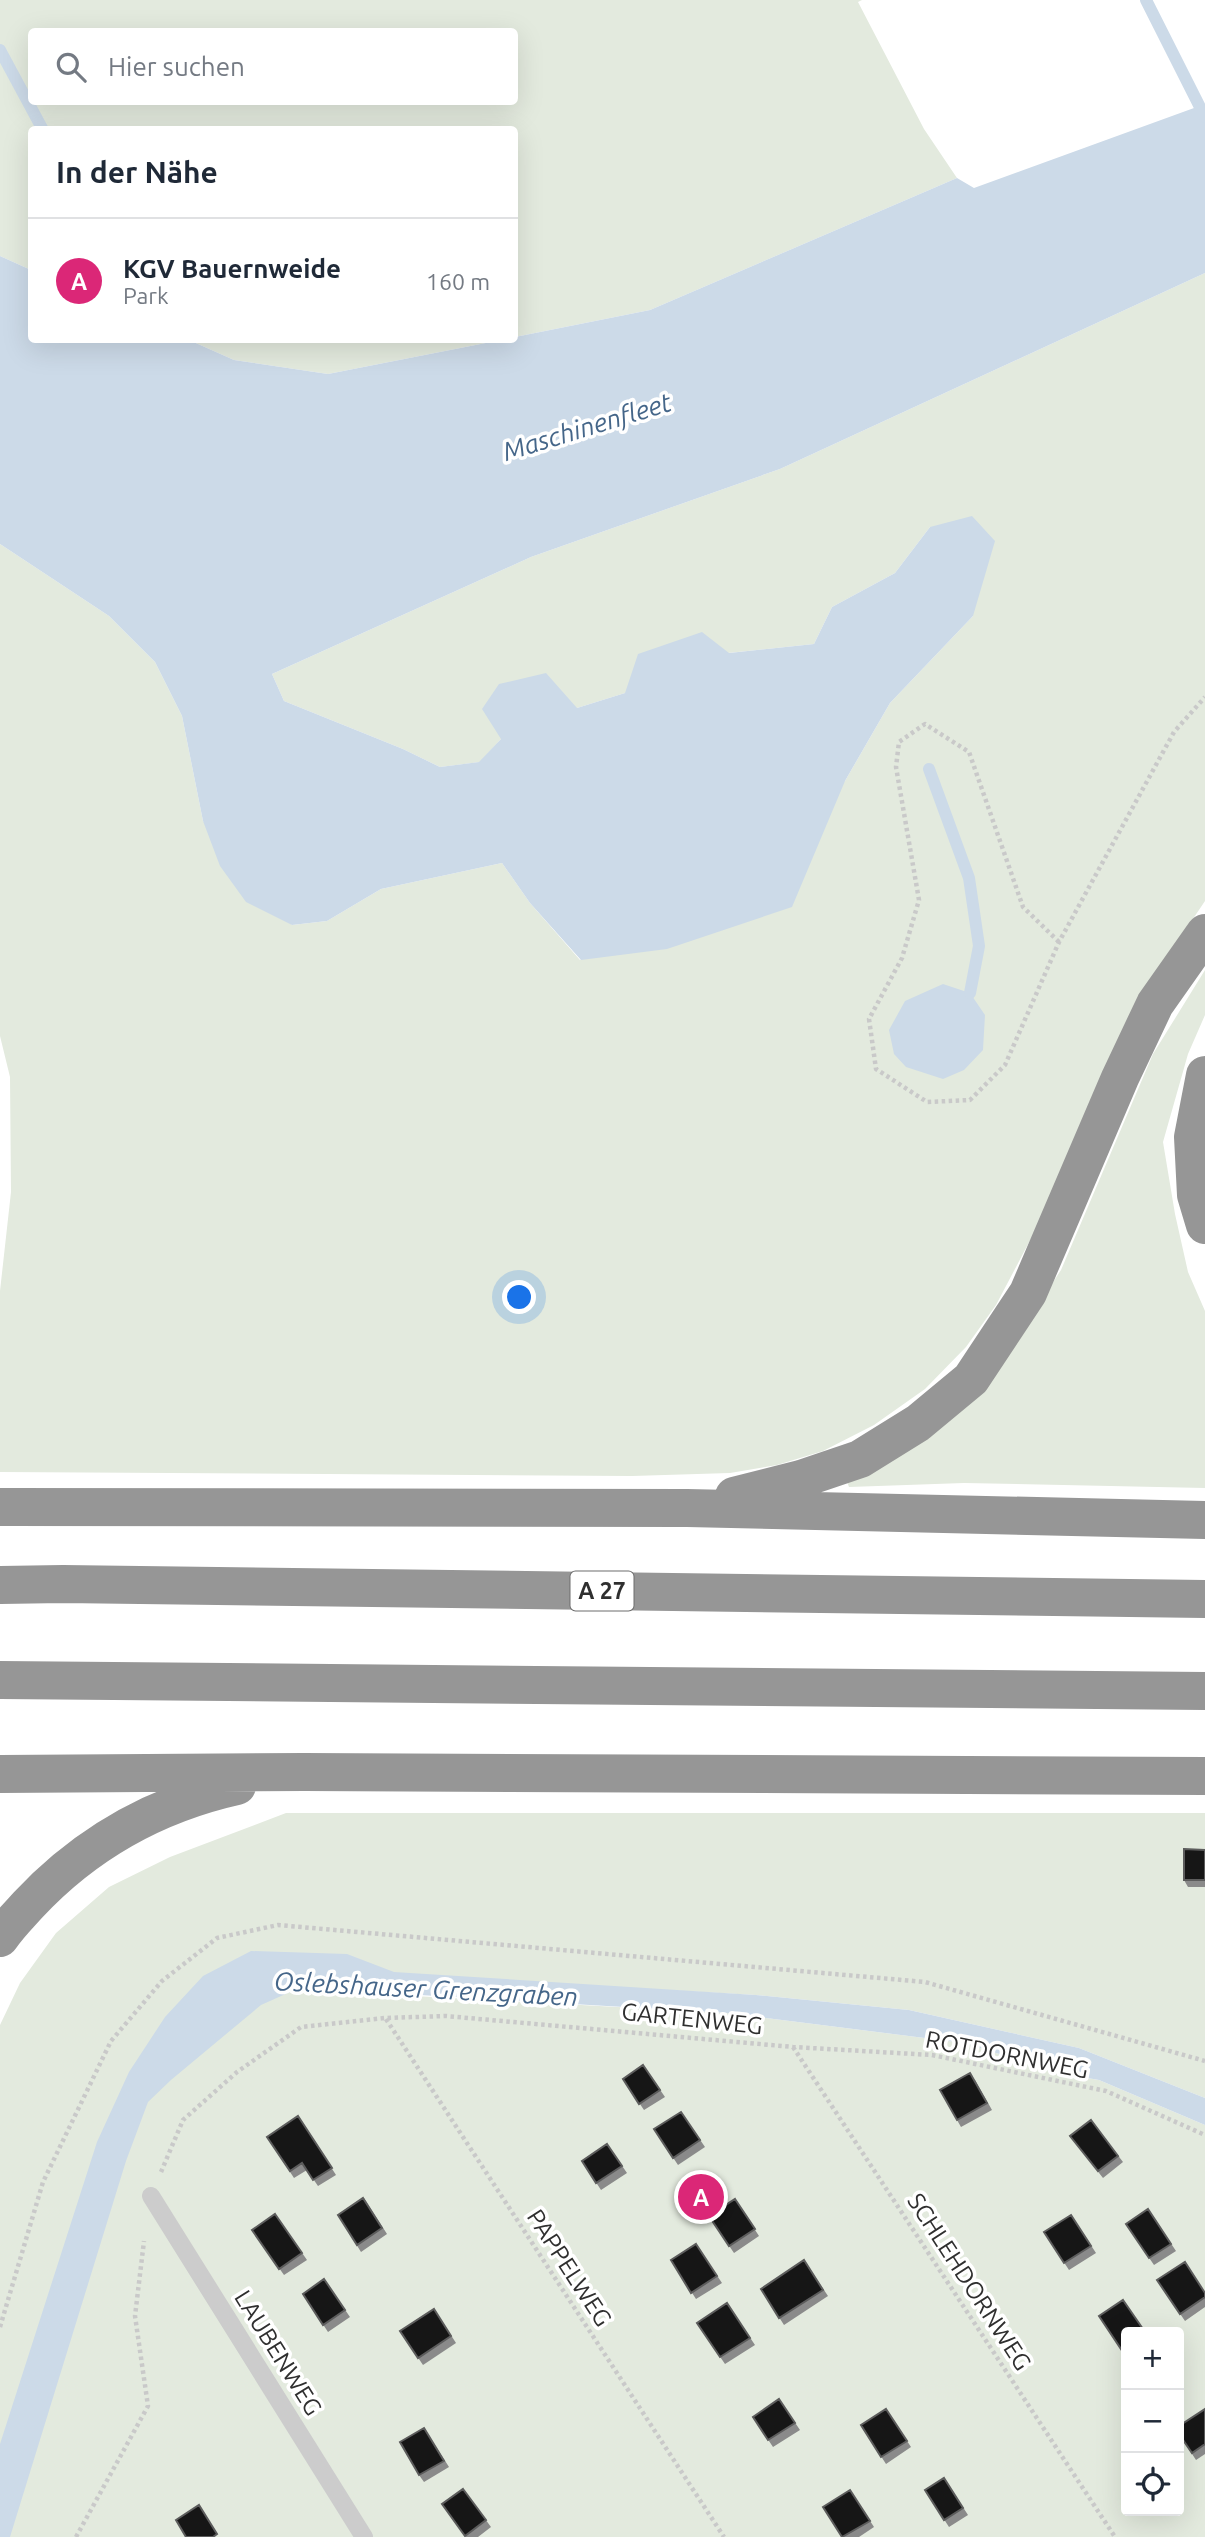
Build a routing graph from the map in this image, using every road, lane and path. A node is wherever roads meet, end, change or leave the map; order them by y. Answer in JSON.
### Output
{"nodes":[{"id":1,"x":1205,"y":697,"type":"edge"},
{"id":2,"x":1205,"y":933,"type":"edge"},
{"id":3,"x":1059,"y":942,"type":"junction"},
{"id":4,"x":1205,"y":1075,"type":"edge"},
{"id":5,"x":1205,"y":1225,"type":"edge"},
{"id":6,"x":0,"y":1507,"type":"edge"},
{"id":7,"x":687,"y":1508,"type":"junction"},
{"id":8,"x":1205,"y":1520,"type":"edge"},
{"id":9,"x":0,"y":1585,"type":"edge"},
{"id":10,"x":1205,"y":1599,"type":"edge"},
{"id":11,"x":0,"y":1680,"type":"edge"},
{"id":12,"x":1205,"y":1691,"type":"edge"},
{"id":13,"x":304,"y":1772,"type":"junction"},
{"id":14,"x":0,"y":1774,"type":"edge"},
{"id":15,"x":1205,"y":1776,"type":"edge"},
{"id":16,"x":0,"y":1938,"type":"edge"},
{"id":17,"x":386,"y":2018,"type":"junction"},
{"id":18,"x":793,"y":2047,"type":"junction"},
{"id":19,"x":1205,"y":2061,"type":"edge"},
{"id":20,"x":1205,"y":2135,"type":"edge"},
{"id":21,"x":151,"y":2196,"type":"junction"},
{"id":22,"x":0,"y":2327,"type":"edge"},
{"id":23,"x":76,"y":2537,"type":"edge"},
{"id":24,"x":364,"y":2537,"type":"edge"},
{"id":25,"x":724,"y":2537,"type":"edge"},
{"id":26,"x":1115,"y":2537,"type":"edge"}],
"edges":[{"from":1,"to":3,"type":"path"},
{"from":2,"to":7,"type":"highway"},
{"from":3,"to":3,"type":"path"},
{"from":4,"to":5,"type":"highway"},
{"from":6,"to":7,"type":"highway"},
{"from":7,"to":8,"type":"highway"},
{"from":9,"to":10,"type":"highway","number":"A 27"},
{"from":11,"to":12,"type":"highway"},
{"from":13,"to":14,"type":"highway"},
{"from":13,"to":15,"type":"highway"},
{"from":13,"to":16,"type":"highway"},
{"from":17,"to":18,"type":"path","name":"GARTENWEG"},
{"from":17,"to":21,"type":"path","name":"GARTENWEG"},
{"from":17,"to":25,"type":"path","name":"PAPPELWEG"},
{"from":18,"to":20,"type":"path","name":"ROTDORNWEG"},
{"from":18,"to":26,"type":"path","name":"SCHLEHDORNWEG"},
{"from":19,"to":22,"type":"path"},
{"from":21,"to":23,"type":"path","name":"GARTENWEG"},
{"from":21,"to":24,"type":"lane","name":"LAUBENWEG"}]}
